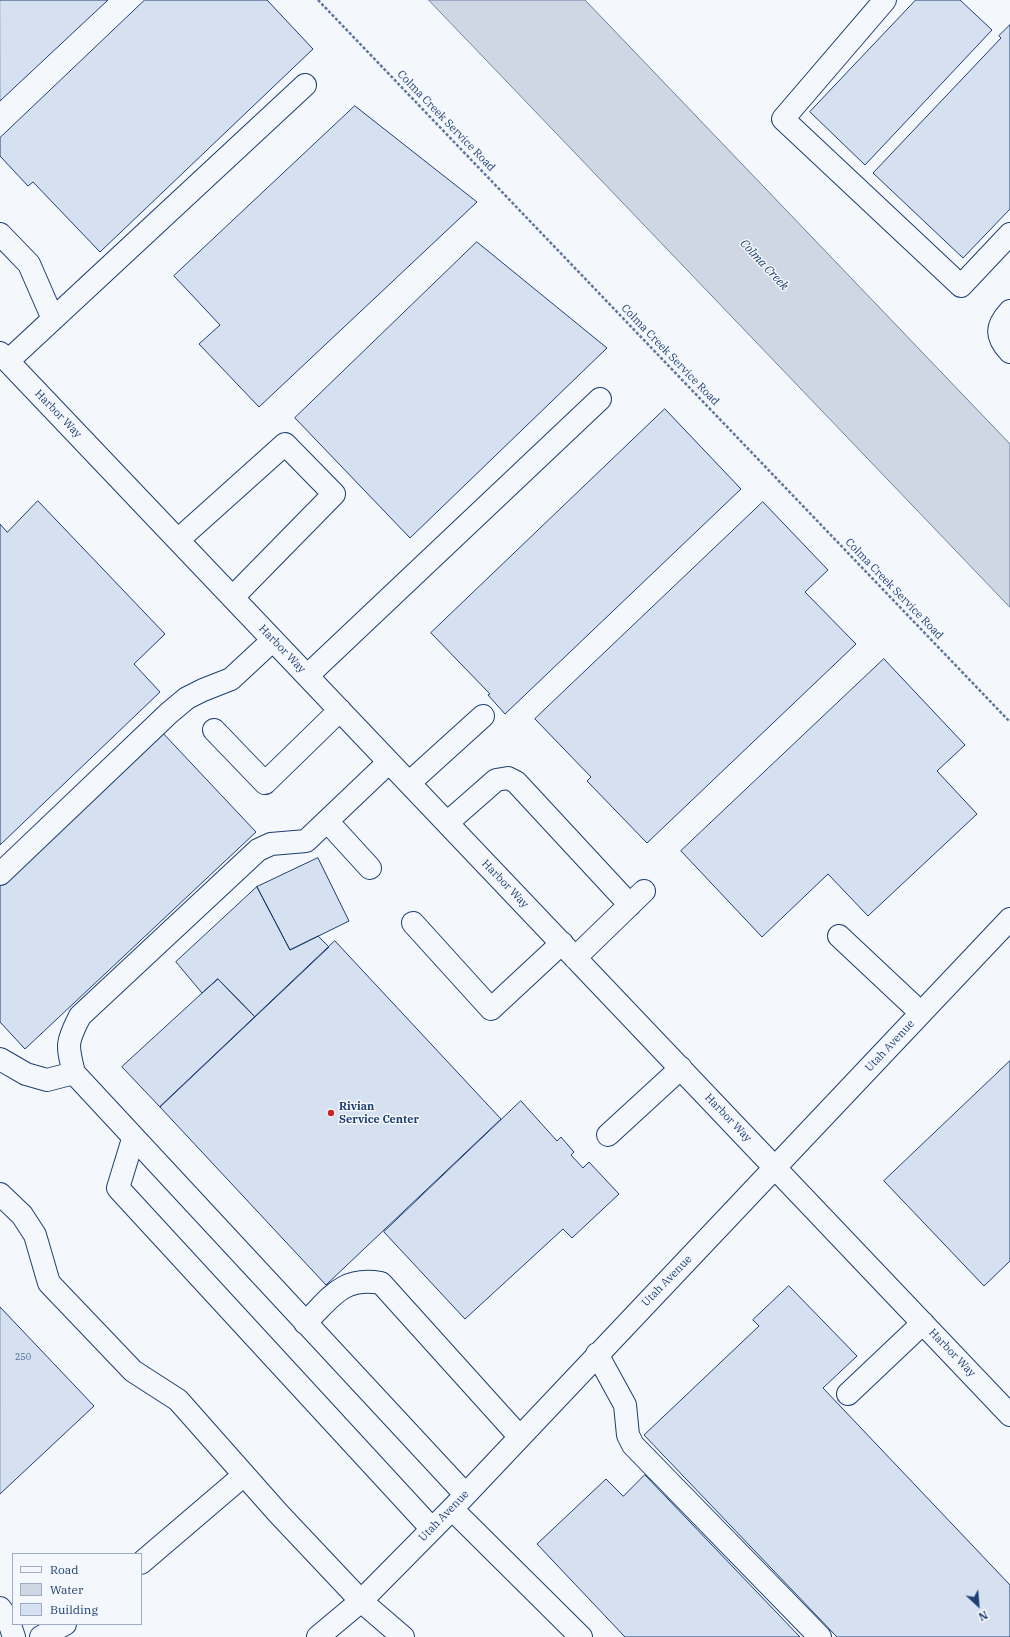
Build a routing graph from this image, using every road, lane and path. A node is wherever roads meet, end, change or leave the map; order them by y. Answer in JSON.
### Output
{"nodes":[{"id":1,"x":318,"y":0,"type":"edge"},
{"id":2,"x":885,"y":0,"type":"edge"},
{"id":3,"x":305,"y":85,"type":"dead end"},
{"id":4,"x":0,"y":234,"type":"edge"},
{"id":5,"x":1010,"y":234,"type":"edge"},
{"id":6,"x":1010,"y":311,"type":"edge"},
{"id":7,"x":52,"y":319,"type":"junction"},
{"id":8,"x":1010,"y":352,"type":"edge"},
{"id":9,"x":4,"y":357,"type":"edge"},
{"id":10,"x":600,"y":399,"type":"dead end"},
{"id":11,"x":178,"y":540,"type":"junction"},
{"id":12,"x":233,"y":598,"type":"junction"},
{"id":13,"x":273,"y":640,"type":"junction"},
{"id":14,"x":307,"y":676,"type":"junction"},
{"id":15,"x":340,"y":710,"type":"junction"},
{"id":16,"x":483,"y":716,"type":"dead end"},
{"id":17,"x":1010,"y":722,"type":"edge"},
{"id":18,"x":214,"y":730,"type":"dead end"},
{"id":19,"x":389,"y":762,"type":"junction"},
{"id":20,"x":409,"y":783,"type":"junction"},
{"id":21,"x":327,"y":821,"type":"junction"},
{"id":22,"x":447,"y":823,"type":"junction"},
{"id":23,"x":370,"y":868,"type":"dead end"},
{"id":24,"x":0,"y":874,"type":"edge"},
{"id":25,"x":1010,"y":919,"type":"edge"},
{"id":26,"x":413,"y":923,"type":"dead end"},
{"id":27,"x":839,"y":936,"type":"dead end"},
{"id":28,"x":568,"y":950,"type":"junction"},
{"id":29,"x":921,"y":1013,"type":"junction"},
{"id":30,"x":0,"y":1059,"type":"edge"},
{"id":31,"x":681,"y":1068,"type":"junction"},
{"id":32,"x":74,"y":1073,"type":"junction"},
{"id":33,"x":608,"y":1135,"type":"dead end"},
{"id":34,"x":133,"y":1139,"type":"junction"},
{"id":35,"x":775,"y":1167,"type":"junction"},
{"id":36,"x":0,"y":1194,"type":"edge"},
{"id":37,"x":305,"y":1323,"type":"junction"},
{"id":38,"x":922,"y":1323,"type":"junction"},
{"id":39,"x":596,"y":1354,"type":"junction"},
{"id":40,"x":848,"y":1394,"type":"dead end"},
{"id":41,"x":1010,"y":1415,"type":"edge"},
{"id":42,"x":519,"y":1436,"type":"junction"},
{"id":43,"x":244,"y":1474,"type":"junction"},
{"id":44,"x":458,"y":1501,"type":"junction"},
{"id":45,"x":432,"y":1529,"type":"junction"},
{"id":46,"x":142,"y":1562,"type":"edge"},
{"id":47,"x":361,"y":1601,"type":"junction"},
{"id":48,"x":0,"y":1608,"type":"edge"},
{"id":49,"x":63,"y":1625,"type":"edge"},
{"id":50,"x":14,"y":1637,"type":"edge"},
{"id":51,"x":42,"y":1637,"type":"edge"},
{"id":52,"x":318,"y":1637,"type":"edge"},
{"id":53,"x":402,"y":1637,"type":"edge"},
{"id":54,"x":581,"y":1637,"type":"edge"},
{"id":55,"x":820,"y":1637,"type":"edge"}],
"edges":[{"from":1,"to":17,"type":"path","name":"Colma Creek Service Road"},
{"from":2,"to":5,"type":"street"},
{"from":3,"to":7,"type":"street"},
{"from":4,"to":7,"type":"street"},
{"from":6,"to":8,"type":"street"},
{"from":7,"to":9,"type":"street"},
{"from":9,"to":11,"type":"street","name":"Harbor Way"},
{"from":10,"to":14,"type":"street"},
{"from":11,"to":12,"type":"street","name":"Harbor Way"},
{"from":11,"to":12,"type":"street"},
{"from":12,"to":13,"type":"street","name":"Harbor Way"},
{"from":13,"to":14,"type":"street","name":"Harbor Way"},
{"from":13,"to":24,"type":"street"},
{"from":14,"to":15,"type":"street","name":"Harbor Way"},
{"from":15,"to":18,"type":"street"},
{"from":15,"to":19,"type":"street","name":"Harbor Way"},
{"from":16,"to":20,"type":"street"},
{"from":19,"to":20,"type":"street","name":"Harbor Way"},
{"from":19,"to":21,"type":"street"},
{"from":20,"to":22,"type":"street","name":"Harbor Way"},
{"from":21,"to":23,"type":"street"},
{"from":21,"to":32,"type":"street"},
{"from":22,"to":28,"type":"street","name":"Harbor Way"},
{"from":22,"to":28,"type":"street"},
{"from":25,"to":29,"type":"street","name":"Utah Avenue"},
{"from":26,"to":28,"type":"street"},
{"from":27,"to":29,"type":"street"},
{"from":28,"to":31,"type":"street","name":"Harbor Way"},
{"from":29,"to":35,"type":"street","name":"Utah Avenue"},
{"from":30,"to":32,"type":"street"},
{"from":31,"to":33,"type":"street"},
{"from":31,"to":35,"type":"street","name":"Harbor Way"},
{"from":32,"to":34,"type":"street"},
{"from":34,"to":37,"type":"street"},
{"from":34,"to":45,"type":"street"},
{"from":35,"to":38,"type":"street","name":"Harbor Way"},
{"from":35,"to":39,"type":"street","name":"Utah Avenue"},
{"from":36,"to":43,"type":"street"},
{"from":37,"to":42,"type":"street"},
{"from":37,"to":44,"type":"street"},
{"from":38,"to":40,"type":"street"},
{"from":38,"to":41,"type":"street","name":"Harbor Way"},
{"from":39,"to":42,"type":"street","name":"Utah Avenue"},
{"from":39,"to":55,"type":"street"},
{"from":42,"to":44,"type":"street","name":"Utah Avenue"},
{"from":43,"to":46,"type":"street"},
{"from":43,"to":47,"type":"street"},
{"from":44,"to":45,"type":"street","name":"Utah Avenue"},
{"from":44,"to":54,"type":"street"},
{"from":45,"to":47,"type":"street","name":"Utah Avenue"},
{"from":47,"to":52,"type":"street","name":"Utah Avenue"},
{"from":47,"to":53,"type":"street"},
{"from":48,"to":50,"type":"street"},
{"from":49,"to":51,"type":"street"}]}
